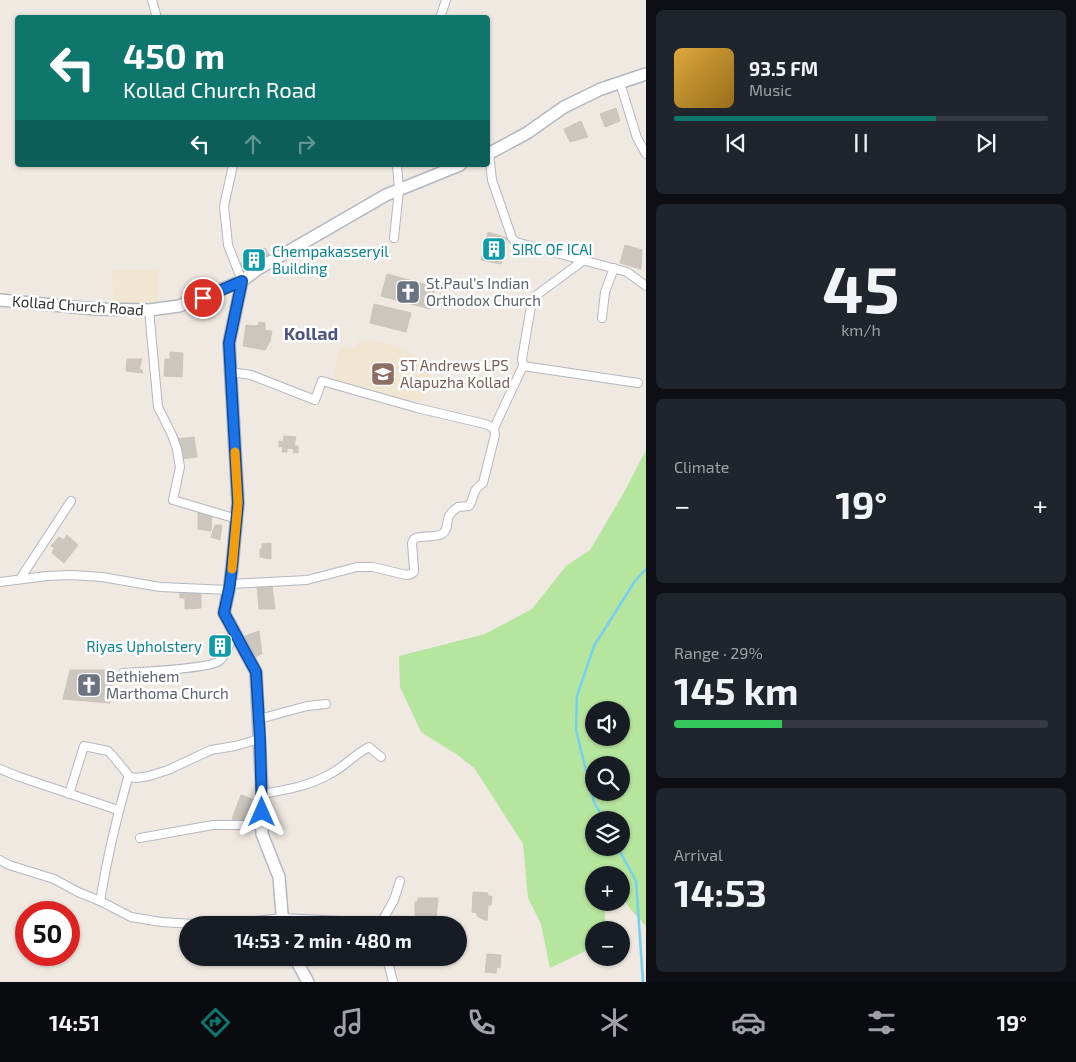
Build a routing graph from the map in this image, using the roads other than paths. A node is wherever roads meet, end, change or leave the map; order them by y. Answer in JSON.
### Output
{"nodes":[{"id":1,"x":152,"y":0,"type":"edge"},
{"id":2,"x":446,"y":0,"type":"edge"},
{"id":3,"x":156,"y":15,"type":"edge"},
{"id":4,"x":441,"y":15,"type":"edge"},
{"id":5,"x":646,"y":74,"type":"edge"},
{"id":6,"x":620,"y":84,"type":"junction"},
{"id":7,"x":490,"y":153,"type":"edge"},
{"id":8,"x":646,"y":154,"type":"edge"},
{"id":9,"x":233,"y":167,"type":"edge"},
{"id":10,"x":397,"y":167,"type":"edge"},
{"id":11,"x":455,"y":167,"type":"edge"},
{"id":12,"x":490,"y":167,"type":"edge"},
{"id":13,"x":399,"y":190,"type":"junction"},
{"id":14,"x":394,"y":238,"type":"dead end"},
{"id":15,"x":584,"y":260,"type":"junction"},
{"id":16,"x":614,"y":268,"type":"junction"},
{"id":17,"x":242,"y":281,"type":"junction"},
{"id":18,"x":646,"y":286,"type":"edge"},
{"id":19,"x":0,"y":300,"type":"edge"},
{"id":20,"x":149,"y":310,"type":"junction"},
{"id":21,"x":602,"y":318,"type":"dead end"},
{"id":22,"x":523,"y":366,"type":"junction"},
{"id":23,"x":231,"y":372,"type":"junction"},
{"id":24,"x":638,"y":383,"type":"dead end"},
{"id":25,"x":494,"y":428,"type":"junction"},
{"id":26,"x":71,"y":501,"type":"dead end"},
{"id":27,"x":237,"y":519,"type":"junction"},
{"id":28,"x":20,"y":579,"type":"junction"},
{"id":29,"x":0,"y":582,"type":"edge"},
{"id":30,"x":229,"y":587,"type":"junction"},
{"id":31,"x":234,"y":630,"type":"junction"},
{"id":32,"x":123,"y":673,"type":"dead end"},
{"id":33,"x":326,"y":704,"type":"dead end"},
{"id":34,"x":259,"y":719,"type":"junction"},
{"id":35,"x":260,"y":739,"type":"junction"},
{"id":36,"x":381,"y":757,"type":"dead end"},
{"id":37,"x":0,"y":769,"type":"edge"},
{"id":38,"x":130,"y":776,"type":"junction"},
{"id":39,"x":69,"y":794,"type":"junction"},
{"id":40,"x":262,"y":794,"type":"junction"},
{"id":41,"x":118,"y":810,"type":"junction"},
{"id":42,"x":262,"y":825,"type":"junction"},
{"id":43,"x":140,"y":838,"type":"dead end"},
{"id":44,"x":0,"y":860,"type":"edge"},
{"id":45,"x":400,"y":881,"type":"dead end"},
{"id":46,"x":100,"y":900,"type":"junction"},
{"id":47,"x":283,"y":916,"type":"edge"},
{"id":48,"x":386,"y":916,"type":"edge"},
{"id":49,"x":179,"y":923,"type":"edge"},
{"id":50,"x":299,"y":966,"type":"edge"},
{"id":51,"x":389,"y":966,"type":"edge"},
{"id":52,"x":308,"y":982,"type":"edge"},
{"id":53,"x":393,"y":982,"type":"edge"}],
"edges":[{"from":1,"to":3,"type":"street"},
{"from":2,"to":4,"type":"street"},
{"from":5,"to":6,"type":"main road"},
{"from":6,"to":7,"type":"main road"},
{"from":6,"to":8,"type":"street"},
{"from":9,"to":17,"type":"street"},
{"from":10,"to":13,"type":"street"},
{"from":11,"to":13,"type":"main road","name":"Kollad Church Road"},
{"from":12,"to":15,"type":"street"},
{"from":13,"to":14,"type":"street"},
{"from":13,"to":17,"type":"main road","name":"Kollad Church Road"},
{"from":15,"to":16,"type":"street"},
{"from":15,"to":22,"type":"street"},
{"from":16,"to":18,"type":"street"},
{"from":16,"to":21,"type":"street"},
{"from":17,"to":20,"type":"main road","name":"Kollad Church Road"},
{"from":17,"to":23,"type":"main road"},
{"from":19,"to":20,"type":"main road","name":"Kollad Church Road"},
{"from":20,"to":27,"type":"street"},
{"from":22,"to":24,"type":"street"},
{"from":22,"to":25,"type":"street"},
{"from":23,"to":25,"type":"street"},
{"from":23,"to":27,"type":"main road"},
{"from":25,"to":30,"type":"street"},
{"from":26,"to":28,"type":"street"},
{"from":27,"to":30,"type":"main road"},
{"from":28,"to":29,"type":"street"},
{"from":28,"to":30,"type":"street"},
{"from":30,"to":31,"type":"main road"},
{"from":31,"to":32,"type":"street"},
{"from":31,"to":34,"type":"main road"},
{"from":33,"to":34,"type":"street"},
{"from":34,"to":35,"type":"main road"},
{"from":35,"to":38,"type":"street"},
{"from":35,"to":40,"type":"main road"},
{"from":36,"to":40,"type":"street"},
{"from":37,"to":39,"type":"street"},
{"from":38,"to":39,"type":"street"},
{"from":38,"to":41,"type":"street"},
{"from":39,"to":41,"type":"street"},
{"from":40,"to":42,"type":"main road"},
{"from":41,"to":46,"type":"street"},
{"from":42,"to":43,"type":"street"},
{"from":42,"to":47,"type":"main road"},
{"from":44,"to":46,"type":"street"},
{"from":45,"to":48,"type":"street"},
{"from":46,"to":49,"type":"street"},
{"from":50,"to":52,"type":"main road"},
{"from":51,"to":53,"type":"street"}]}
